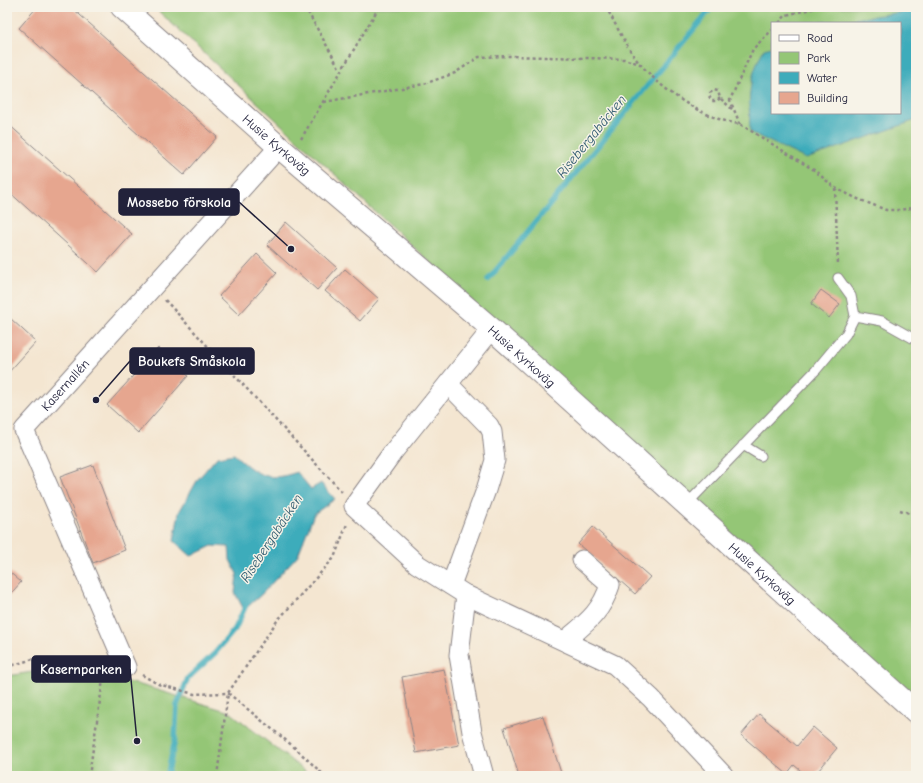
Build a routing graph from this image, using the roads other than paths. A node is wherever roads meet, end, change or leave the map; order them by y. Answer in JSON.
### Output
{"nodes":[{"id":1,"x":122,"y":7,"type":"edge"},
{"id":2,"x":284,"y":152,"type":"junction"},
{"id":3,"x":838,"y":278,"type":"road end"},
{"id":4,"x":855,"y":316,"type":"junction"},
{"id":5,"x":492,"y":329,"type":"junction"},
{"id":6,"x":916,"y":340,"type":"edge"},
{"id":7,"x":448,"y":384,"type":"junction"},
{"id":8,"x":744,"y":445,"type":"junction"},
{"id":9,"x":761,"y":456,"type":"dead end"},
{"id":10,"x":685,"y":506,"type":"junction"},
{"id":11,"x":582,"y":560,"type":"dead end"},
{"id":12,"x":458,"y":590,"type":"junction"},
{"id":13,"x":565,"y":641,"type":"junction"},
{"id":14,"x":126,"y":667,"type":"road end"},
{"id":15,"x":916,"y":712,"type":"edge"},
{"id":16,"x":484,"y":776,"type":"edge"},
{"id":17,"x":724,"y":776,"type":"edge"}],
"edges":[{"from":1,"to":2,"type":"street","name":"Husie Kyrkoväg"},
{"from":2,"to":5,"type":"street","name":"Husie Kyrkoväg"},
{"from":2,"to":14,"type":"street","name":"Kasernallén"},
{"from":3,"to":4,"type":"lane"},
{"from":4,"to":6,"type":"lane"},
{"from":4,"to":8,"type":"lane"},
{"from":5,"to":7,"type":"street"},
{"from":5,"to":10,"type":"street","name":"Husie Kyrkoväg"},
{"from":7,"to":12,"type":"street"},
{"from":7,"to":12,"type":"street"},
{"from":8,"to":9,"type":"lane"},
{"from":8,"to":10,"type":"lane"},
{"from":10,"to":15,"type":"street","name":"Husie Kyrkoväg"},
{"from":11,"to":13,"type":"street"},
{"from":12,"to":13,"type":"street"},
{"from":12,"to":16,"type":"street"},
{"from":13,"to":17,"type":"street"}]}
